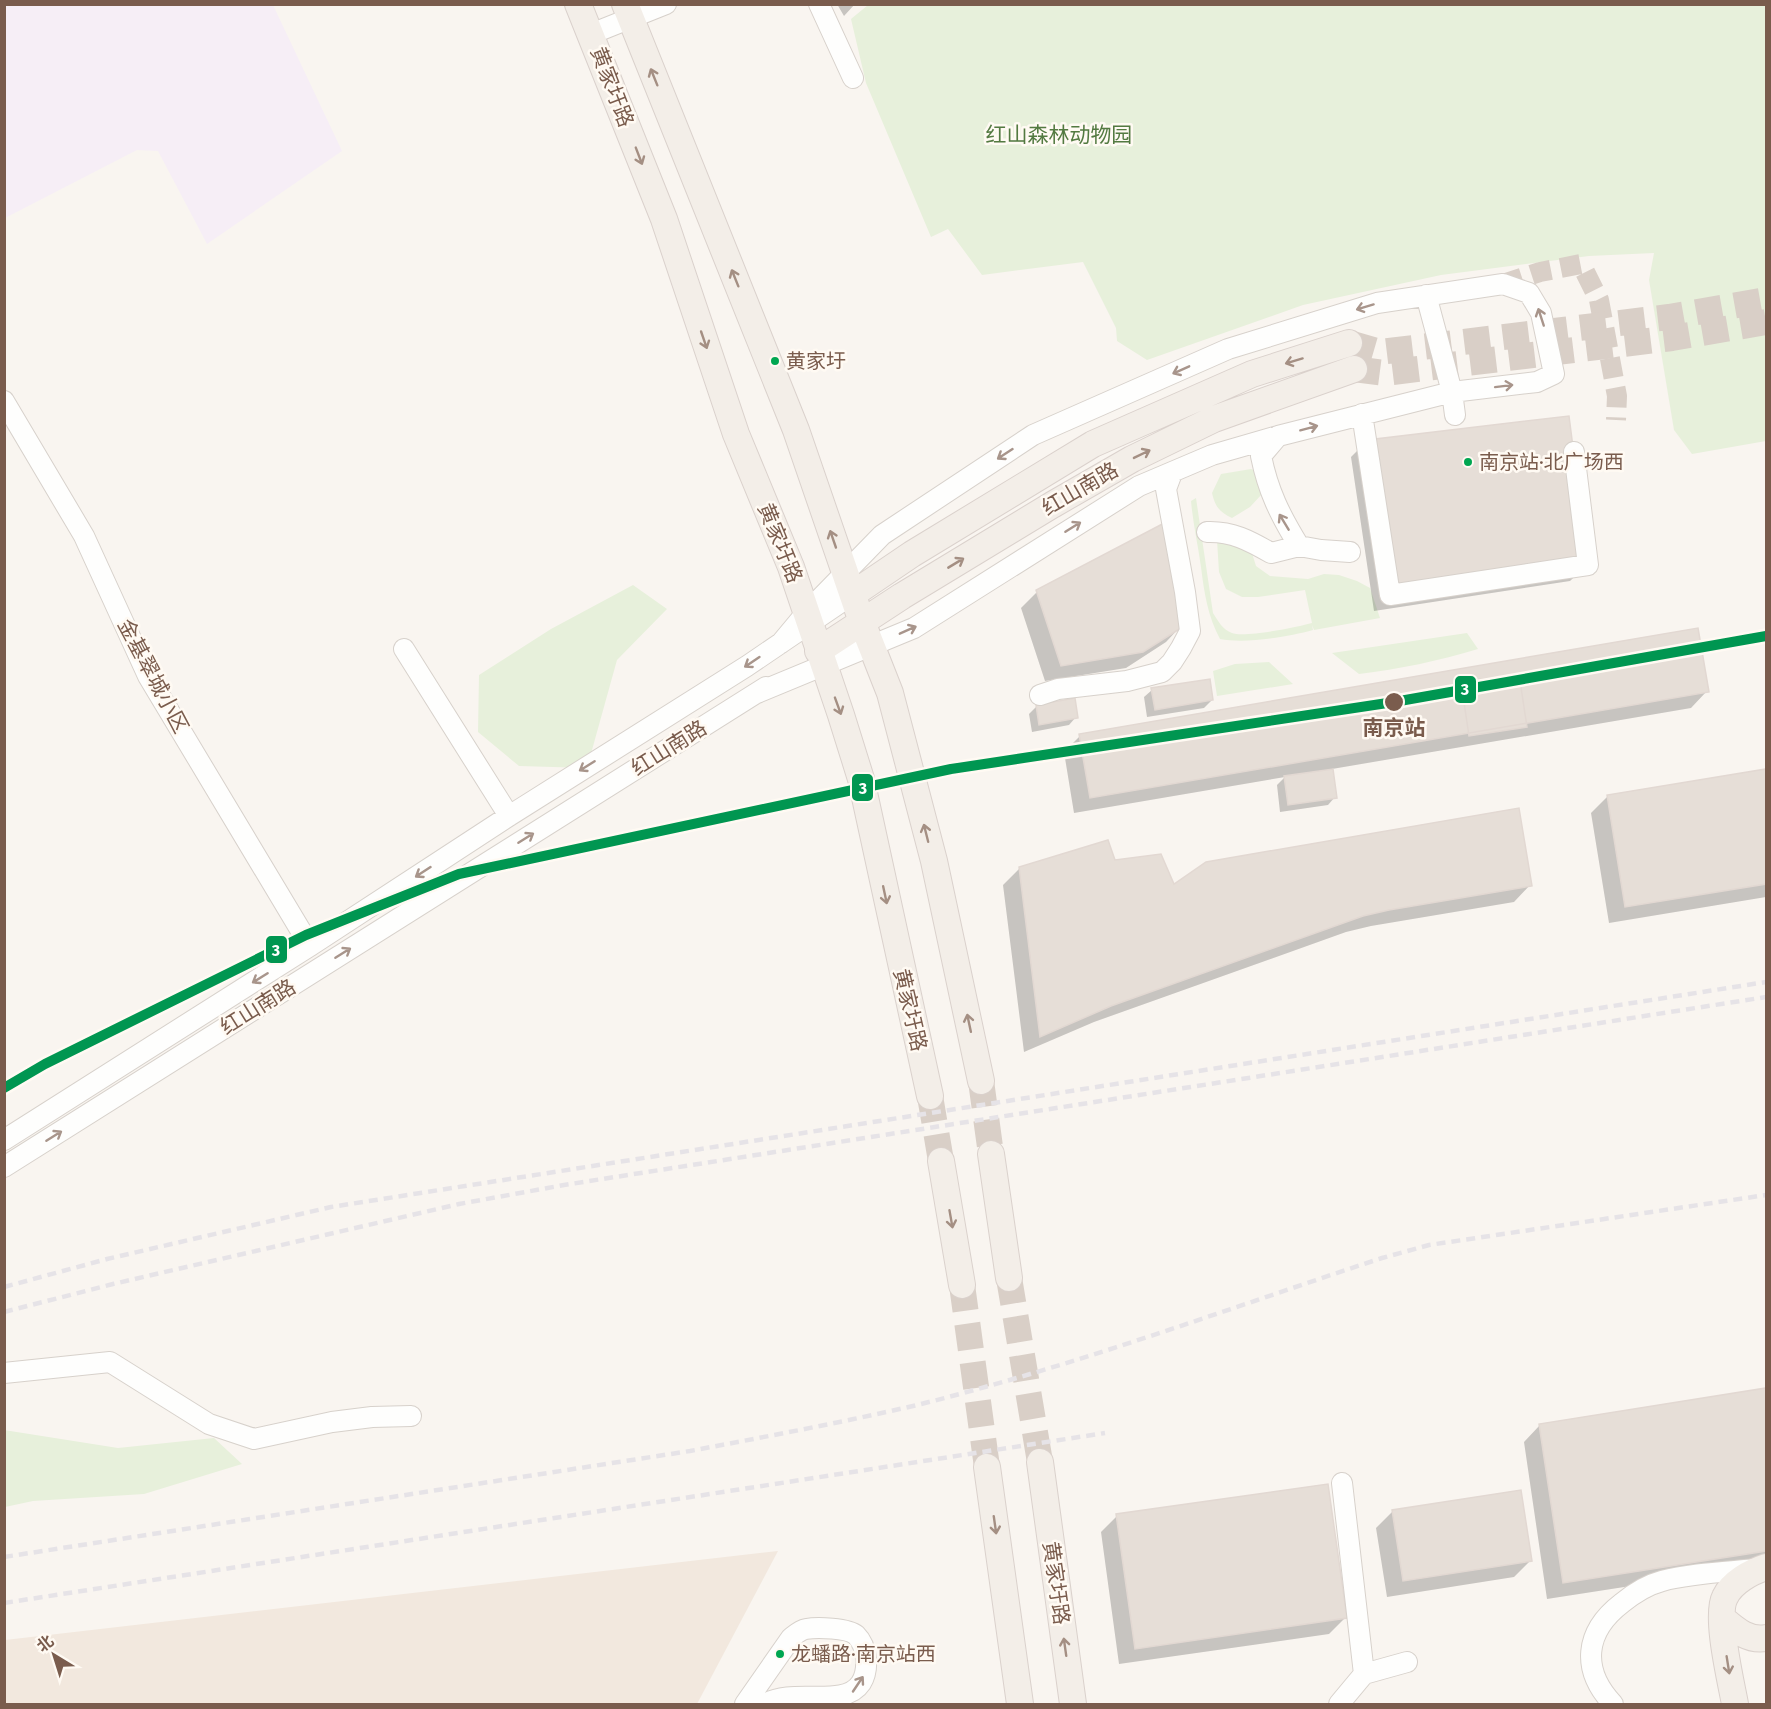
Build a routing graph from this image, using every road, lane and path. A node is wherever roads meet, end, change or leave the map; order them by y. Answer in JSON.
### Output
{"nodes":[{"id":1,"x":578,"y":4,"type":"edge"},
{"id":2,"x":666,"y":4,"type":"edge"},
{"id":3,"x":819,"y":4,"type":"edge"},
{"id":4,"x":628,"y":12,"type":"edge"},
{"id":5,"x":591,"y":34,"type":"junction"},
{"id":6,"x":853,"y":78,"type":"dead end"},
{"id":7,"x":1426,"y":295,"type":"junction"},
{"id":8,"x":1349,"y":343,"type":"tunnel mouth"},
{"id":9,"x":1354,"y":369,"type":"tunnel mouth"},
{"id":10,"x":1452,"y":392,"type":"junction"},
{"id":11,"x":4,"y":401,"type":"edge"},
{"id":12,"x":1362,"y":414,"type":"junction"},
{"id":13,"x":1455,"y":415,"type":"dead end"},
{"id":14,"x":1278,"y":436,"type":"junction"},
{"id":15,"x":1574,"y":452,"type":"dead end"},
{"id":16,"x":1172,"y":473,"type":"junction"},
{"id":17,"x":1207,"y":532,"type":"dead end"},
{"id":18,"x":1299,"y":546,"type":"junction"},
{"id":19,"x":1350,"y":552,"type":"dead end"},
{"id":20,"x":849,"y":583,"type":"junction"},
{"id":21,"x":807,"y":618,"type":"junction"},
{"id":22,"x":862,"y":622,"type":"junction"},
{"id":23,"x":872,"y":646,"type":"junction"},
{"id":24,"x":404,"y":650,"type":"dead end"},
{"id":25,"x":821,"y":658,"type":"junction"},
{"id":26,"x":1040,"y":695,"type":"dead end"},
{"id":27,"x":509,"y":816,"type":"junction"},
{"id":28,"x":310,"y":946,"type":"junction"},
{"id":29,"x":981,"y":1081,"type":"tunnel mouth"},
{"id":30,"x":930,"y":1096,"type":"tunnel mouth"},
{"id":31,"x":4,"y":1140,"type":"edge"},
{"id":32,"x":991,"y":1154,"type":"tunnel mouth"},
{"id":33,"x":941,"y":1161,"type":"tunnel mouth"},
{"id":34,"x":4,"y":1167,"type":"edge"},
{"id":35,"x":1009,"y":1278,"type":"tunnel mouth"},
{"id":36,"x":962,"y":1284,"type":"tunnel mouth"},
{"id":37,"x":4,"y":1373,"type":"edge"},
{"id":38,"x":411,"y":1416,"type":"dead end"},
{"id":39,"x":1040,"y":1462,"type":"tunnel mouth"},
{"id":40,"x":987,"y":1467,"type":"tunnel mouth"},
{"id":41,"x":1342,"y":1483,"type":"dead end"},
{"id":42,"x":1765,"y":1568,"type":"edge"},
{"id":43,"x":1723,"y":1619,"type":"junction"},
{"id":44,"x":1767,"y":1638,"type":"edge"},
{"id":45,"x":1407,"y":1662,"type":"dead end"},
{"id":46,"x":1364,"y":1674,"type":"junction"},
{"id":47,"x":745,"y":1704,"type":"edge"},
{"id":48,"x":765,"y":1704,"type":"edge"},
{"id":49,"x":1020,"y":1704,"type":"edge"},
{"id":50,"x":1073,"y":1704,"type":"edge"},
{"id":51,"x":1339,"y":1704,"type":"edge"},
{"id":52,"x":1613,"y":1704,"type":"edge"},
{"id":53,"x":1735,"y":1704,"type":"edge"}],
"edges":[{"from":1,"to":5,"type":"main road","name":"黄家圩路"},
{"from":2,"to":4,"type":"street"},
{"from":3,"to":6,"type":"street"},
{"from":4,"to":5,"type":"street"},
{"from":20,"to":4,"type":"main road","name":"黄家圩路","one_way":true},
{"from":5,"to":21,"type":"main road","name":"黄家圩路","one_way":true},
{"from":7,"to":10,"type":"street"},
{"from":10,"to":7,"type":"street","one_way":true},
{"from":7,"to":20,"type":"street","one_way":true},
{"from":8,"to":20,"type":"main road","name":"红山南路","one_way":true},
{"from":22,"to":9,"type":"main road","name":"红山南路","one_way":true},
{"from":10,"to":12,"type":"street"},
{"from":10,"to":13,"type":"street"},
{"from":11,"to":28,"type":"street","name":"金基翠城小区"},
{"from":14,"to":12,"type":"street","one_way":true},
{"from":12,"to":15,"type":"street"},
{"from":14,"to":16,"type":"street"},
{"from":18,"to":14,"type":"street","one_way":true},
{"from":23,"to":16,"type":"street","one_way":true},
{"from":16,"to":26,"type":"street"},
{"from":17,"to":18,"type":"street"},
{"from":18,"to":19,"type":"street"},
{"from":20,"to":21,"type":"street","name":"红山南路"},
{"from":20,"to":22,"type":"main road","name":"黄家圩路"},
{"from":21,"to":25,"type":"main road","name":"黄家圩路"},
{"from":21,"to":27,"type":"street","name":"红山南路","one_way":true},
{"from":22,"to":23,"type":"main road","name":"黄家圩路"},
{"from":22,"to":25,"type":"main road","name":"红山南路"},
{"from":23,"to":25,"type":"street"},
{"from":29,"to":23,"type":"main road","name":"黄家圩路","one_way":true},
{"from":24,"to":27,"type":"street"},
{"from":25,"to":30,"type":"main road","name":"黄家圩路","one_way":true},
{"from":34,"to":25,"type":"street","name":"红山南路","one_way":true},
{"from":27,"to":28,"type":"street","name":"红山南路","one_way":true},
{"from":28,"to":31,"type":"street","name":"红山南路","one_way":true},
{"from":32,"to":35,"type":"main road"},
{"from":33,"to":36,"type":"main road","one_way":true},
{"from":37,"to":38,"type":"street"},
{"from":50,"to":39,"type":"main road","name":"黄家圩路","one_way":true},
{"from":40,"to":49,"type":"main road","one_way":true},
{"from":41,"to":46,"type":"street"},
{"from":42,"to":43,"type":"main road"},
{"from":42,"to":52,"type":"street"},
{"from":43,"to":44,"type":"main road"},
{"from":43,"to":53,"type":"main road","one_way":true},
{"from":45,"to":46,"type":"street"},
{"from":46,"to":51,"type":"street"},
{"from":48,"to":47,"type":"street","one_way":true}]}
